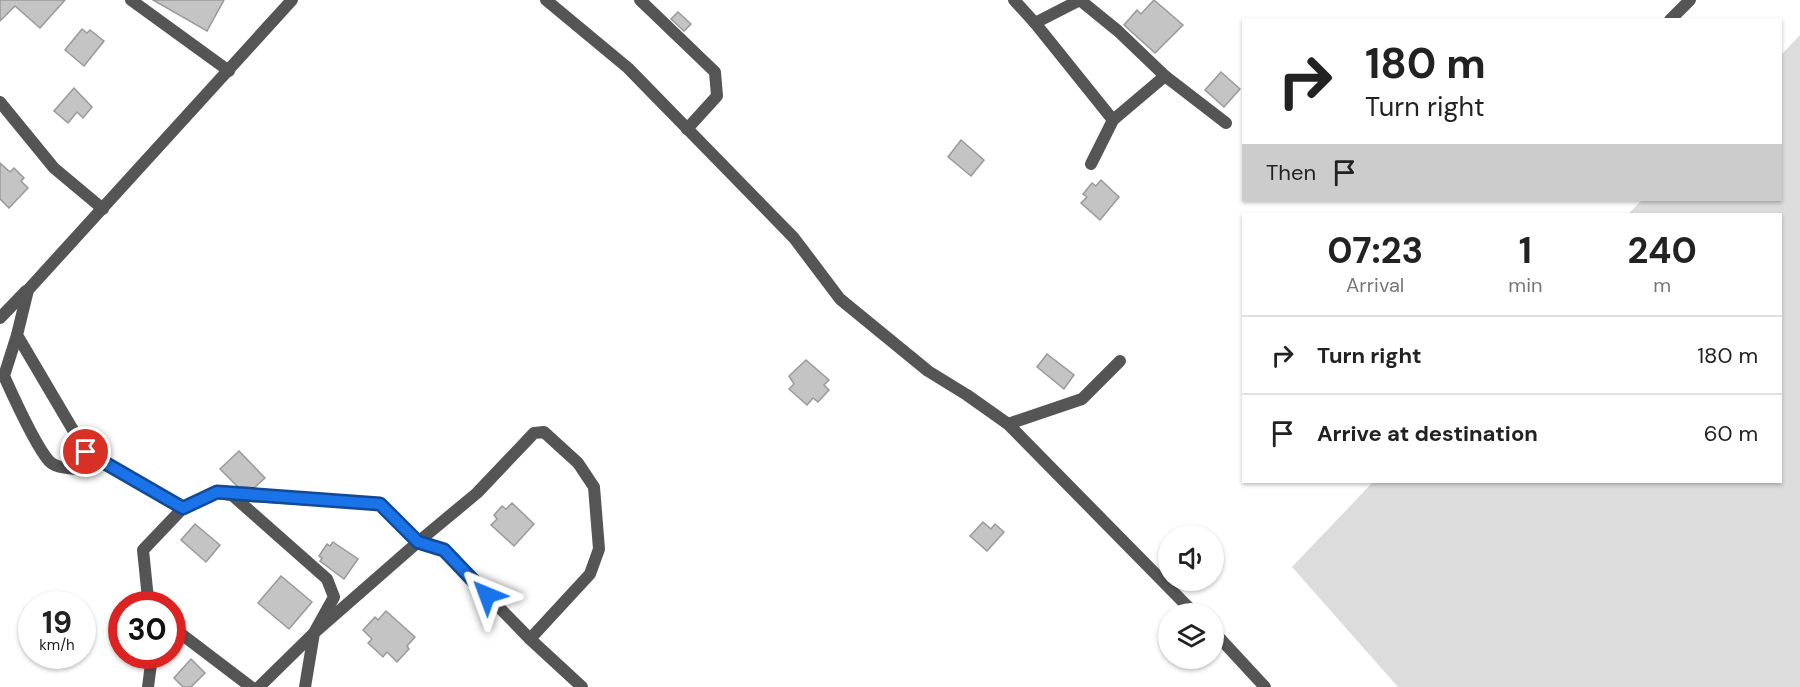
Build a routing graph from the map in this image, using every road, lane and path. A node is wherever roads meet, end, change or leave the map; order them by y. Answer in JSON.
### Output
{"nodes":[{"id":1,"x":132,"y":0,"type":"edge"},
{"id":2,"x":292,"y":0,"type":"edge"},
{"id":3,"x":546,"y":0,"type":"edge"},
{"id":4,"x":640,"y":0,"type":"edge"},
{"id":5,"x":1014,"y":0,"type":"edge"},
{"id":6,"x":1690,"y":0,"type":"edge"},
{"id":7,"x":1672,"y":18,"type":"edge"},
{"id":8,"x":1035,"y":23,"type":"junction"},
{"id":9,"x":230,"y":70,"type":"junction"},
{"id":10,"x":1165,"y":76,"type":"junction"},
{"id":11,"x":0,"y":102,"type":"edge"},
{"id":12,"x":1113,"y":120,"type":"junction"},
{"id":13,"x":1226,"y":123,"type":"dead end"},
{"id":14,"x":687,"y":129,"type":"junction"},
{"id":15,"x":1091,"y":164,"type":"dead end"},
{"id":16,"x":103,"y":209,"type":"junction"},
{"id":17,"x":28,"y":290,"type":"junction"},
{"id":18,"x":0,"y":318,"type":"edge"},
{"id":19,"x":17,"y":334,"type":"junction"},
{"id":20,"x":1120,"y":361,"type":"dead end"},
{"id":21,"x":1008,"y":424,"type":"junction"},
{"id":22,"x":86,"y":452,"type":"junction"},
{"id":23,"x":232,"y":495,"type":"junction"},
{"id":24,"x":183,"y":508,"type":"junction"},
{"id":25,"x":418,"y":542,"type":"junction"},
{"id":26,"x":147,"y":591,"type":"edge"},
{"id":27,"x":1184,"y":603,"type":"edge"},
{"id":28,"x":314,"y":633,"type":"junction"},
{"id":29,"x":186,"y":638,"type":"edge"},
{"id":30,"x":530,"y":639,"type":"junction"},
{"id":31,"x":1224,"y":643,"type":"edge"},
{"id":32,"x":150,"y":669,"type":"edge"},
{"id":33,"x":148,"y":687,"type":"edge"},
{"id":34,"x":251,"y":687,"type":"edge"},
{"id":35,"x":260,"y":687,"type":"edge"},
{"id":36,"x":305,"y":687,"type":"edge"},
{"id":37,"x":582,"y":687,"type":"edge"},
{"id":38,"x":1265,"y":687,"type":"edge"}],
"edges":[{"from":1,"to":9,"type":"street"},
{"from":2,"to":9,"type":"street"},
{"from":3,"to":14,"type":"street"},
{"from":4,"to":14,"type":"street"},
{"from":5,"to":8,"type":"street"},
{"from":6,"to":7,"type":"street"},
{"from":8,"to":10,"type":"street"},
{"from":8,"to":12,"type":"street"},
{"from":9,"to":16,"type":"street"},
{"from":10,"to":12,"type":"street"},
{"from":10,"to":13,"type":"street"},
{"from":11,"to":16,"type":"street"},
{"from":12,"to":15,"type":"street"},
{"from":14,"to":21,"type":"street"},
{"from":16,"to":17,"type":"street"},
{"from":17,"to":18,"type":"street"},
{"from":17,"to":19,"type":"street"},
{"from":19,"to":22,"type":"street"},
{"from":19,"to":22,"type":"street"},
{"from":20,"to":21,"type":"street"},
{"from":21,"to":27,"type":"street"},
{"from":22,"to":24,"type":"street"},
{"from":23,"to":24,"type":"street"},
{"from":23,"to":25,"type":"street"},
{"from":23,"to":28,"type":"street"},
{"from":24,"to":26,"type":"street"},
{"from":25,"to":28,"type":"street"},
{"from":25,"to":30,"type":"street"},
{"from":25,"to":30,"type":"street"},
{"from":28,"to":35,"type":"street"},
{"from":28,"to":36,"type":"street"},
{"from":29,"to":34,"type":"street"},
{"from":30,"to":37,"type":"street"},
{"from":31,"to":38,"type":"street"},
{"from":32,"to":33,"type":"street"}]}
